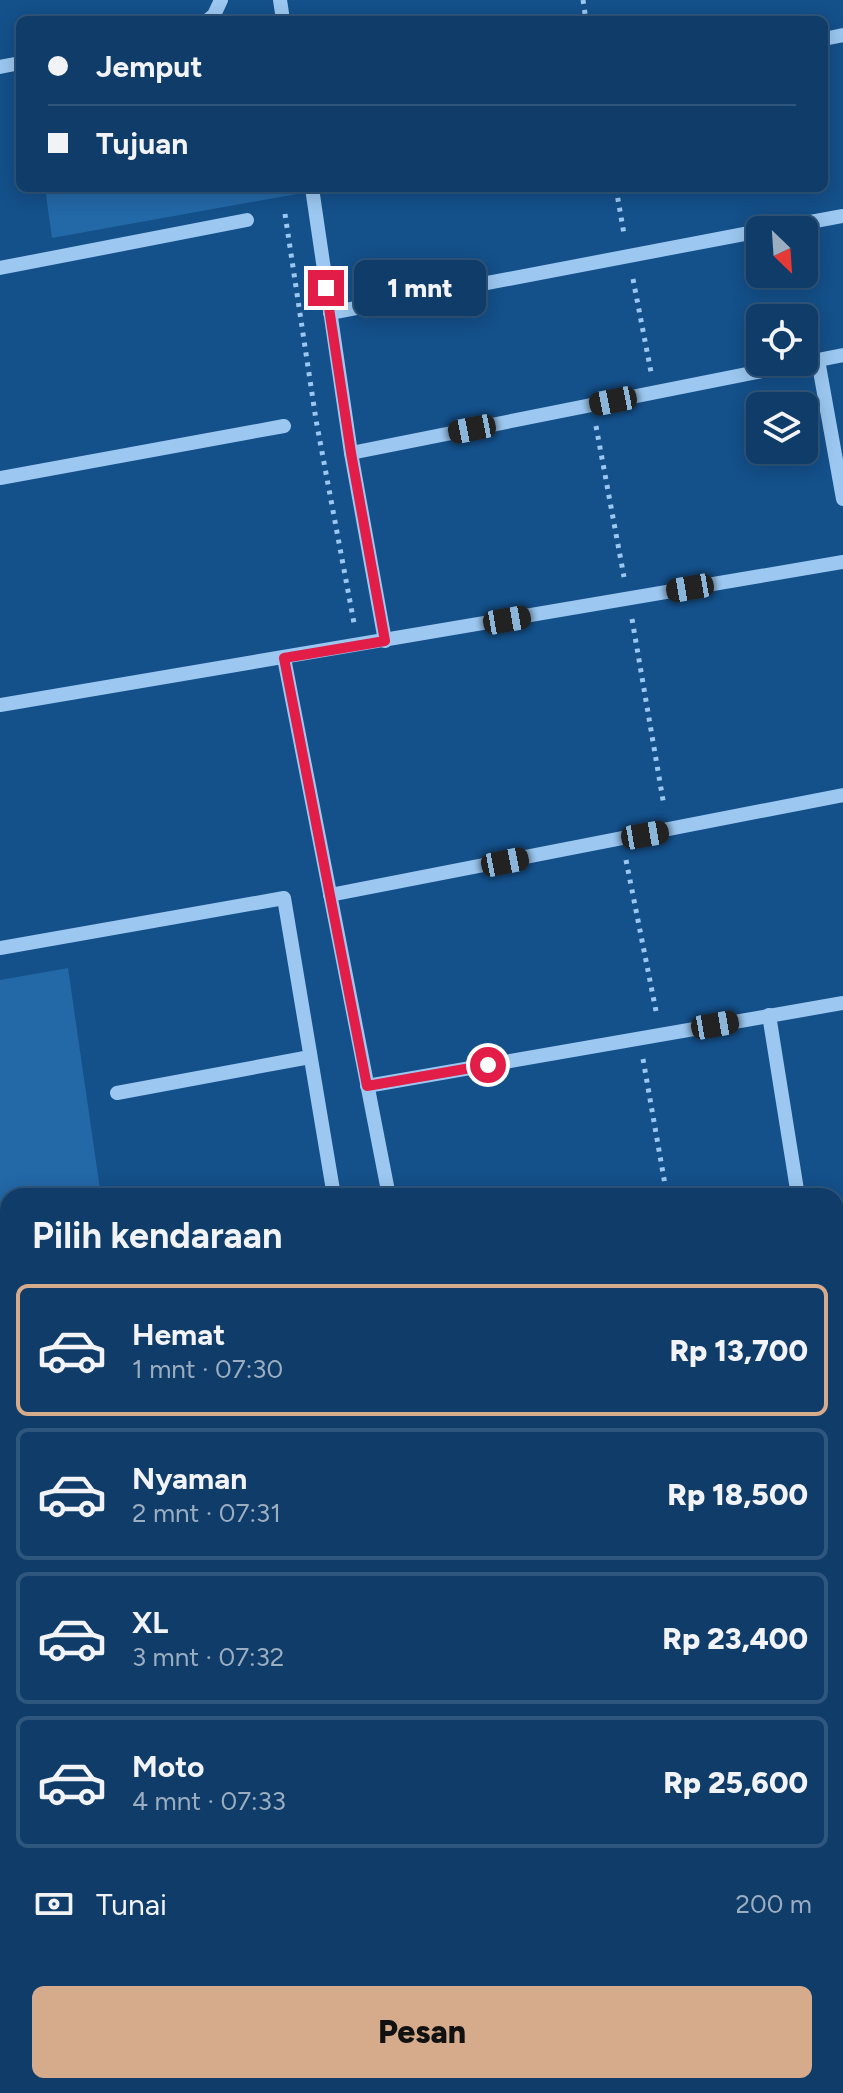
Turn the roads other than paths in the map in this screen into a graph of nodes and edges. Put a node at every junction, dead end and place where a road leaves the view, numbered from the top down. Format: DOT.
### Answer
graph roads {
  1 [pos="313,192"];
  2 [pos="843,216"];
  3 [pos="247,220"];
  4 [pos="818,221"];
  5 [pos="746,234"];
  6 [pos="0,268"];
  7 [pos="330,313"];
  8 [pos="843,355"];
  9 [pos="818,360"];
  10 [pos="746,375"];
  11 [pos="284,426"];
  12 [pos="351,453"];
  13 [pos="0,478"];
  14 [pos="843,499"];
  15 [pos="843,562"];
  16 [pos="385,641"];
  17 [pos="284,658"];
  18 [pos="0,705"];
  19 [pos="843,795"];
  20 [pos="330,895"];
  21 [pos="0,948"];
  22 [pos="843,1003"];
  23 [pos="769,1015"];
  24 [pos="310,1057"];
  25 [pos="367,1086"];
  26 [pos="117,1093"];
  27 [pos="333,1188"];
  28 [pos="387,1188"];
  29 [pos="797,1188"];
  1 -- 7 [label="street"];
  2 -- 4 [label="street"];
  3 -- 6 [label="street"];
  5 -- 7 [label="street"];
  7 -- 12 [label="street"];
  8 -- 9 [label="street"];
  9 -- 14 [label="street"];
  10 -- 12 [label="street"];
  11 -- 13 [label="street"];
  12 -- 16 [label="street"];
  15 -- 16 [label="street"];
  16 -- 17 [label="street"];
  17 -- 18 [label="street"];
  17 -- 20 [label="street"];
  19 -- 20 [label="street"];
  20 -- 25 [label="street"];
  21 -- 24 [label="street"];
  22 -- 23 [label="street"];
  23 -- 25 [label="street"];
  23 -- 29 [label="street"];
  24 -- 26 [label="street"];
  24 -- 27 [label="street"];
  25 -- 28 [label="street"];
}
